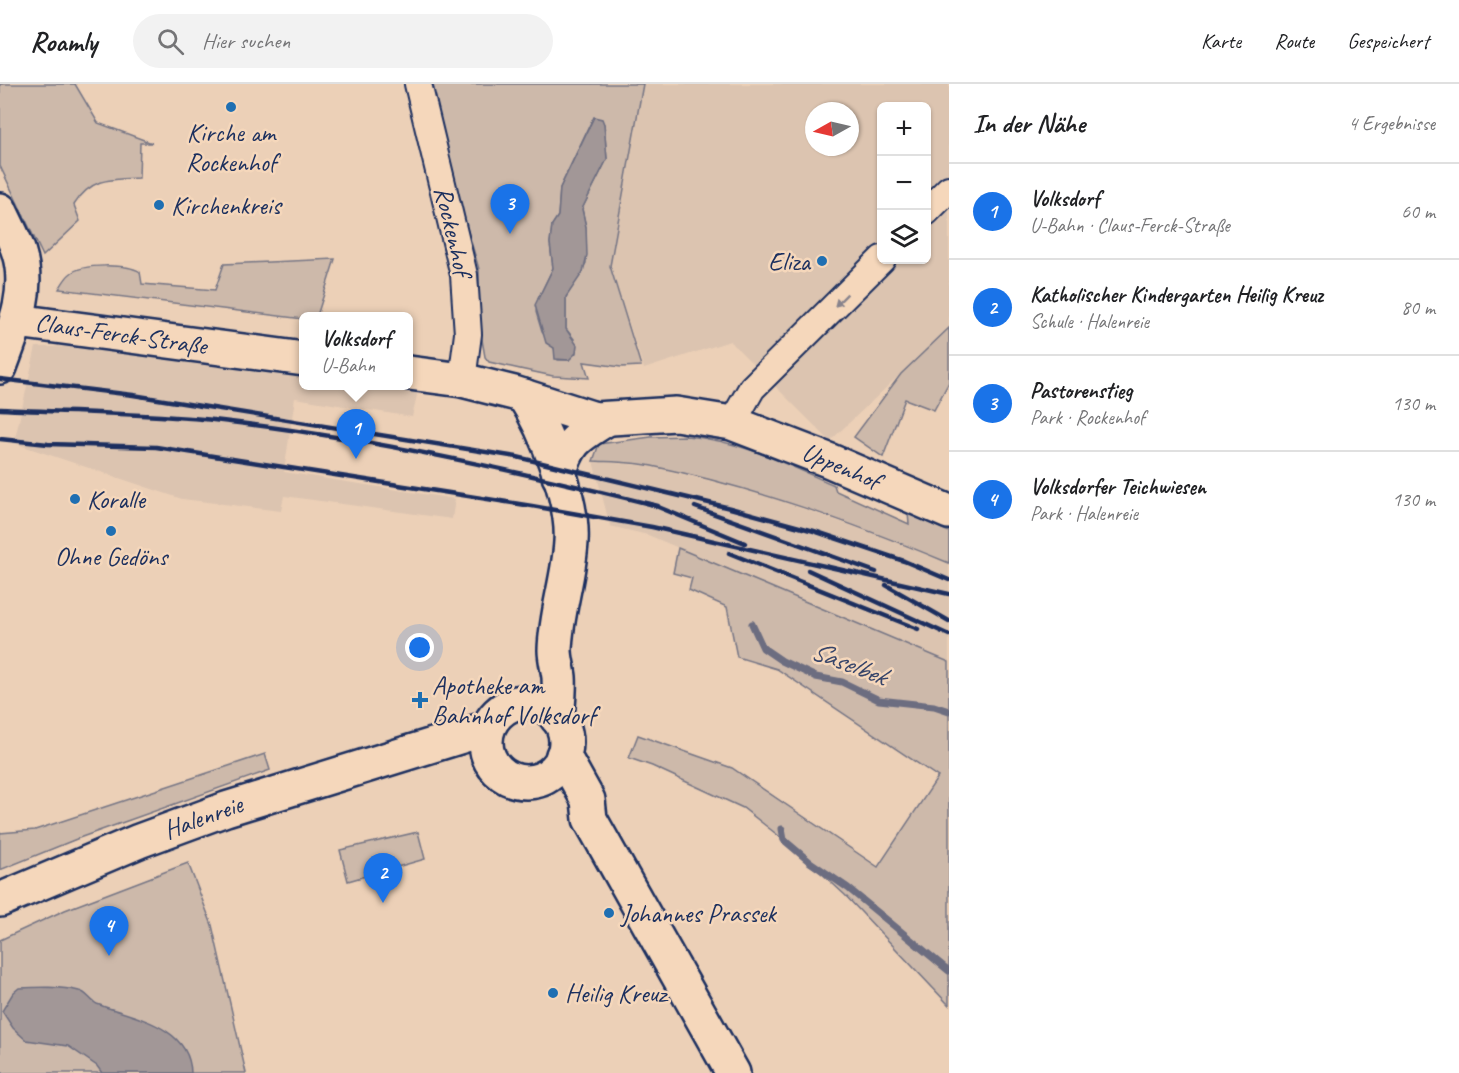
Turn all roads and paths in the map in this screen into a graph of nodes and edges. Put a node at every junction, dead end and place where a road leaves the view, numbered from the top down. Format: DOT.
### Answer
graph roads {
  1 [pos="418,84"];
  2 [pos="949,189"];
  3 [pos="0,210"];
  4 [pos="930,210"];
  5 [pos="877,264"];
  6 [pos="17,321"];
  7 [pos="299,358"];
  8 [pos="0,367"];
  9 [pos="413,374"];
  10 [pos="462,380"];
  11 [pos="524,396"];
  12 [pos="605,420"];
  13 [pos="732,423"];
  14 [pos="559,476"];
  15 [pos="949,512"];
  16 [pos="555,652"];
  17 [pos="524,702"];
  18 [pos="557,718"];
  19 [pos="488,742"];
  20 [pos="552,767"];
  21 [pos="0,900"];
  22 [pos="733,1073"];
  1 -- 10 [label="street, Rockenhof"];
  2 -- 4 [label="street"];
  3 -- 6 [label="street, Claus-Ferck-Straße"];
  5 -- 13 [label="street, one-way"];
  6 -- 7 [label="street, Claus-Ferck-Straße"];
  6 -- 8 [label="street"];
  9 -- 10 [label="street"];
  10 -- 11 [label="street"];
  11 -- 12 [label="street"];
  11 -- 14 [label="street"];
  12 -- 13 [label="street"];
  12 -- 14 [label="street"];
  13 -- 15 [label="street, Uppenhof"];
  14 -- 16 [label="street"];
  16 -- 17 [label="street"];
  16 -- 18 [label="street"];
  17 -- 18 [label="street"];
  17 -- 19 [label="street"];
  18 -- 20 [label="street"];
  19 -- 20 [label="street"];
  19 -- 21 [label="street, Halenreie"];
  20 -- 22 [label="street"];
}
